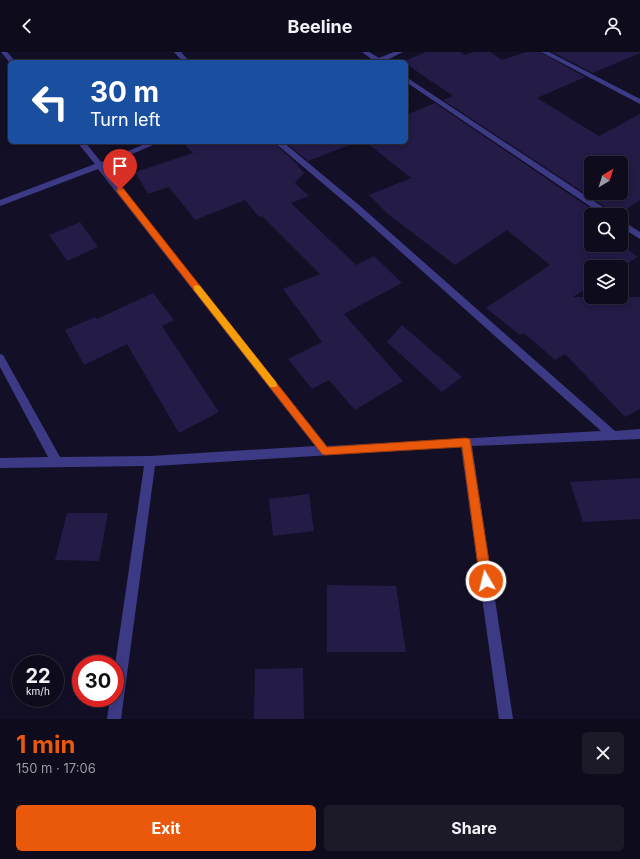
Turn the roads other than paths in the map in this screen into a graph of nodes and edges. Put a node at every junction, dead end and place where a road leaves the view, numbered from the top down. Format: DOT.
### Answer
graph roads {
  1 [pos="4,52"];
  2 [pos="177,52"];
  3 [pos="365,52"];
  4 [pos="400,52"];
  5 [pos="544,52"];
  6 [pos="11,60"];
  7 [pos="185,60"];
  8 [pos="375,60"];
  9 [pos="382,60"];
  10 [pos="408,80"];
  11 [pos="640,102"];
  12 [pos="83,144"];
  13 [pos="151,144"];
  14 [pos="280,144"];
  15 [pos="100,165"];
  16 [pos="0,203"];
  17 [pos="599,208"];
  18 [pos="628,228"];
  19 [pos="640,236"];
  20 [pos="0,358"];
  21 [pos="640,434"];
  22 [pos="614,435"];
  23 [pos="466,442"];
  24 [pos="325,451"];
  25 [pos="56,461"];
  26 [pos="150,461"];
  27 [pos="0,463"];
  28 [pos="114,719"];
  29 [pos="506,719"];
  1 -- 6 [label="street"];
  2 -- 7 [label="street"];
  3 -- 8 [label="street"];
  4 -- 9 [label="street"];
  5 -- 11 [label="street"];
  10 -- 17 [label="street"];
  12 -- 15 [label="street"];
  13 -- 15 [label="street"];
  14 -- 22 [label="street"];
  15 -- 16 [label="street"];
  15 -- 24 [label="street"];
  18 -- 19 [label="street"];
  20 -- 25 [label="street"];
  21 -- 22 [label="street"];
  22 -- 23 [label="street"];
  23 -- 24 [label="street"];
  23 -- 29 [label="street"];
  24 -- 26 [label="street"];
  25 -- 26 [label="street"];
  25 -- 27 [label="street"];
  26 -- 28 [label="street"];
}
